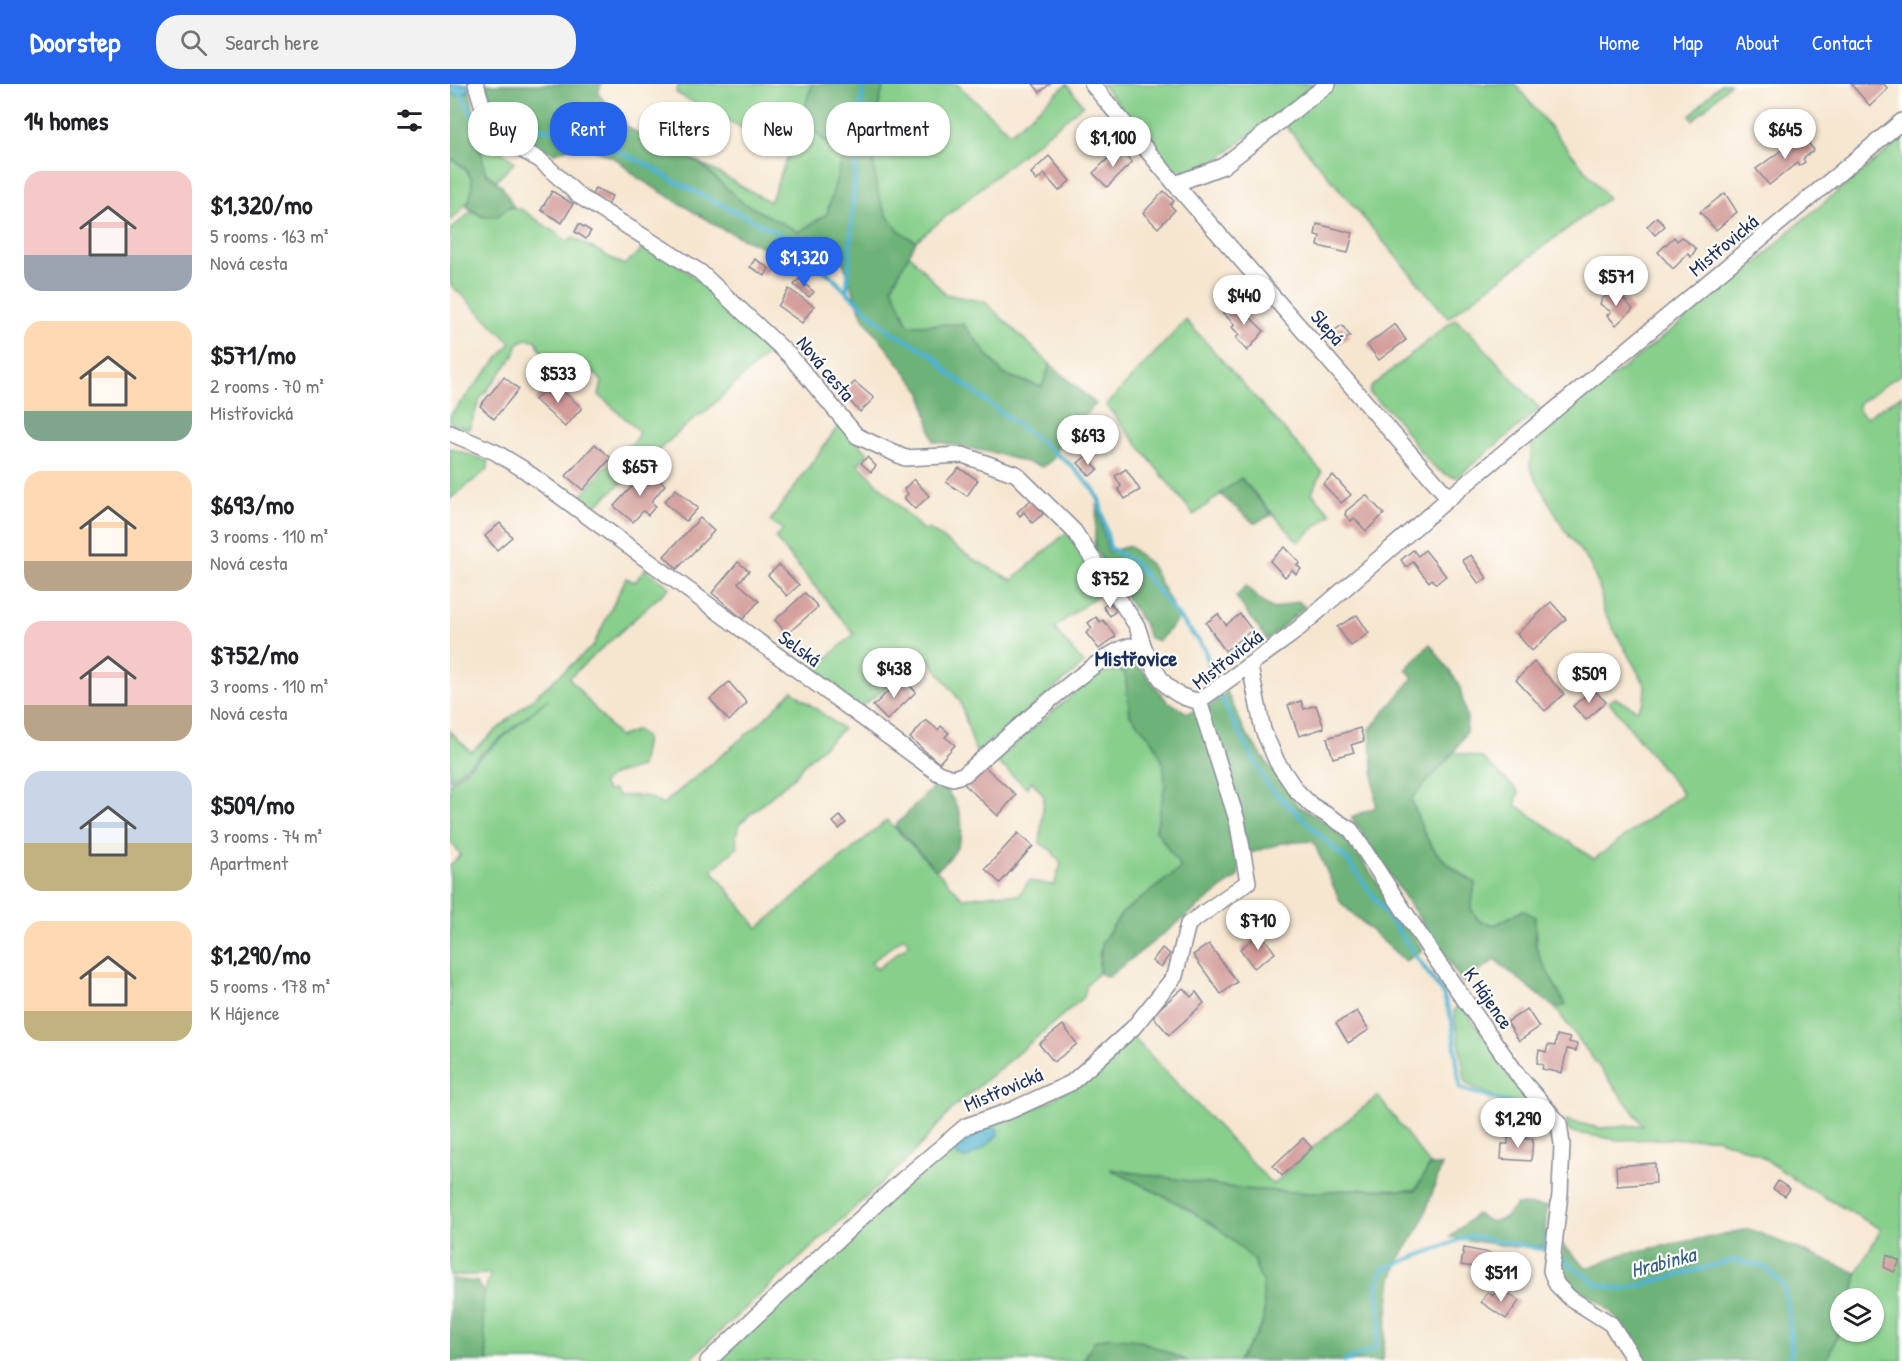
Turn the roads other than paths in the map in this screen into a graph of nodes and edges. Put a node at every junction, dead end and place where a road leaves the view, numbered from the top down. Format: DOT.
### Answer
graph roads {
  1 [pos="476,84"];
  2 [pos="1092,84"];
  3 [pos="1328,84"];
  4 [pos="1902,121"];
  5 [pos="1175,184"];
  6 [pos="450,434"];
  7 [pos="1449,498"];
  8 [pos="1144,648"];
  9 [pos="1250,667"];
  10 [pos="1210,694"];
  11 [pos="708,1361"];
  12 [pos="1635,1361"];
  1 -- 8 [label="street, Nová cesta"];
  2 -- 5 [label="street, Slepá"];
  3 -- 5 [label="street"];
  4 -- 7 [label="street, Mistřovická"];
  5 -- 7 [label="street, Slepá"];
  6 -- 8 [label="street, Selská"];
  7 -- 9 [label="street, Mistřovická"];
  8 -- 10 [label="street"];
  9 -- 10 [label="street, Mistřovická"];
  9 -- 12 [label="street, K Hájence"];
  10 -- 11 [label="street, Mistřovická"];
}
